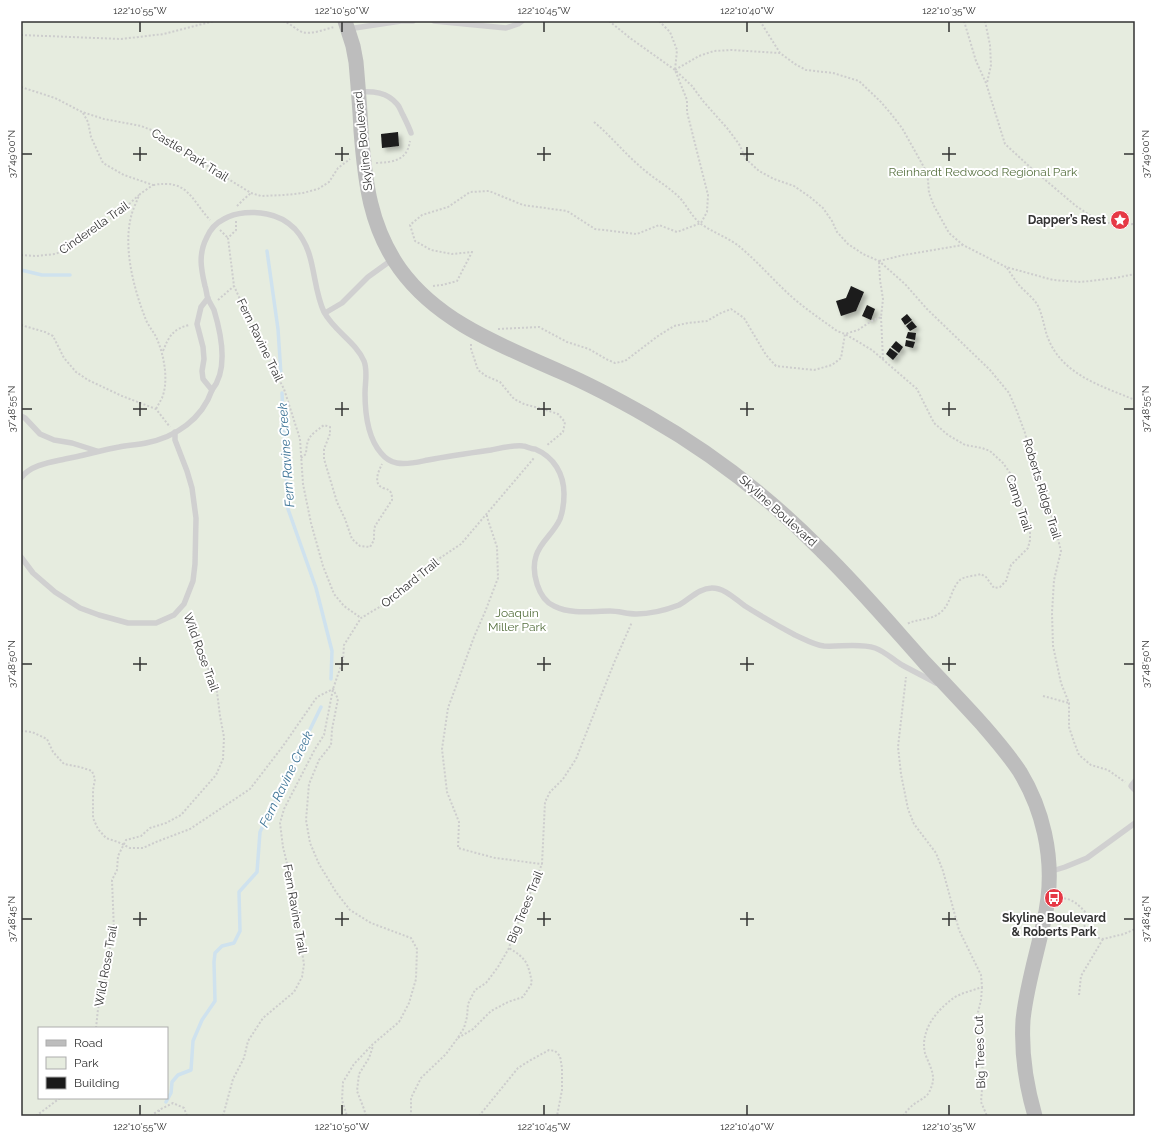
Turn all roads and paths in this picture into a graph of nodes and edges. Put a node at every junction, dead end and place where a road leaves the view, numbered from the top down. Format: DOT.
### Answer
graph roads {
  1 [pos="214,21"];
  2 [pos="283,21"];
  3 [pos="414,21"];
  4 [pos="434,21"];
  5 [pos="522,21"];
  6 [pos="609,21"];
  7 [pos="659,21"];
  8 [pos="760,21"];
  9 [pos="964,21"];
  10 [pos="985,21"];
  11 [pos="346,25"];
  12 [pos="21,35"];
  13 [pos="780,53"];
  14 [pos="675,70"];
  15 [pos="986,84"];
  16 [pos="21,87"];
  17 [pos="358,92"];
  18 [pos="82,112"];
  19 [pos="594,122"];
  20 [pos="411,133"];
  21 [pos="350,153"];
  22 [pos="376,163"];
  23 [pos="153,185"];
  24 [pos="251,193"];
  25 [pos="140,195"];
  26 [pos="235,215"];
  27 [pos="701,223"];
  28 [pos="1135,224"];
  29 [pos="215,225"];
  30 [pos="963,245"];
  31 [pos="21,255"];
  32 [pos="393,259"];
  33 [pos="879,261"];
  34 [pos="1006,267"];
  35 [pos="1135,274"];
  36 [pos="234,286"];
  37 [pos="414,286"];
  38 [pos="208,298"];
  39 [pos="212,305"];
  40 [pos="325,313"];
  41 [pos="881,317"];
  42 [pos="197,324"];
  43 [pos="21,325"];
  44 [pos="492,329"];
  45 [pos="472,330"];
  46 [pos="845,334"];
  47 [pos="162,352"];
  48 [pos="883,359"];
  49 [pos="212,390"];
  50 [pos="1135,400"];
  51 [pos="156,409"];
  52 [pos="21,416"];
  53 [pos="175,432"];
  54 [pos="540,451"];
  55 [pos="98,452"];
  56 [pos="385,457"];
  57 [pos="301,458"];
  58 [pos="21,478"];
  59 [pos="487,514"];
  60 [pos="21,557"];
  61 [pos="184,604"];
  62 [pos="635,614"];
  63 [pos="361,618"];
  64 [pos="896,631"];
  65 [pos="907,668"];
  66 [pos="333,689"];
  67 [pos="951,690"];
  68 [pos="1043,696"];
  69 [pos="1069,703"];
  70 [pos="21,731"];
  71 [pos="1134,785"];
  72 [pos="1135,823"];
  73 [pos="123,845"];
  74 [pos="542,864"];
  75 [pos="1049,872"];
  76 [pos="1049,897"];
  77 [pos="1135,929"];
  78 [pos="1103,939"];
  79 [pos="509,948"];
  80 [pos="982,987"];
  81 [pos="1079,995"];
  82 [pos="96,1027"];
  83 [pos="457,1039"];
  84 [pos="373,1044"];
  85 [pos="59,1099"];
  86 [pos="159,1110"];
  87 [pos="36,1116"];
  88 [pos="151,1116"];
  89 [pos="159,1116"];
  90 [pos="187,1116"];
  91 [pos="223,1116"];
  92 [pos="346,1116"];
  93 [pos="366,1116"];
  94 [pos="410,1116"];
  95 [pos="479,1116"];
  96 [pos="557,1116"];
  97 [pos="903,1116"];
  98 [pos="987,1116"];
  99 [pos="1035,1116"];
  1 -- 12 [label="path"];
  2 -- 11 [label="path"];
  3 -- 11 [label="lane"];
  4 -- 5 [label="lane"];
  6 -- 14 [label="path, Roberts Ridge Trail"];
  7 -- 14 [label="path"];
  8 -- 13 [label="path"];
  9 -- 15 [label="path"];
  10 -- 15 [label="path"];
  11 -- 17 [label="main road, Skyline Boulevard"];
  13 -- 14 [label="path"];
  13 -- 30 [label="path"];
  14 -- 27 [label="path"];
  14 -- 33 [label="path, Roberts Ridge Trail"];
  15 -- 28 [label="path"];
  16 -- 18 [label="path, Castle Park Trail"];
  17 -- 20 [label="lane"];
  17 -- 32 [label="main road, Skyline Boulevard"];
  18 -- 23 [label="path"];
  18 -- 24 [label="path, Castle Park Trail"];
  19 -- 27 [label="path"];
  20 -- 22 [label="path"];
  21 -- 24 [label="path, Castle Park Trail"];
  23 -- 25 [label="path, Cinderella Trail"];
  23 -- 29 [label="path"];
  24 -- 26 [label="path"];
  25 -- 31 [label="path, Cinderella Trail"];
  25 -- 47 [label="path"];
  26 -- 29 [label="lane"];
  26 -- 36 [label="path, Fern Ravine Trail"];
  26 -- 40 [label="lane"];
  27 -- 37 [label="path"];
  27 -- 46 [label="path"];
  29 -- 38 [label="lane"];
  30 -- 33 [label="path"];
  30 -- 34 [label="path"];
  32 -- 37 [label="main road, Skyline Boulevard"];
  32 -- 40 [label="lane"];
  33 -- 41 [label="path"];
  33 -- 69 [label="path, Roberts Ridge Trail"];
  34 -- 35 [label="path"];
  34 -- 50 [label="path"];
  36 -- 39 [label="path"];
  36 -- 57 [label="path, Fern Ravine Trail"];
  37 -- 45 [label="main road, Skyline Boulevard"];
  38 -- 39 [label="lane"];
  38 -- 42 [label="lane"];
  39 -- 49 [label="lane"];
  40 -- 56 [label="lane"];
  41 -- 46 [label="path"];
  41 -- 48 [label="path"];
  42 -- 47 [label="path"];
  42 -- 49 [label="lane"];
  43 -- 51 [label="path"];
  44 -- 46 [label="path"];
  45 -- 54 [label="path, Orchard Trail"];
  45 -- 64 [label="main road, Skyline Boulevard"];
  46 -- 48 [label="path"];
  47 -- 51 [label="path"];
  48 -- 64 [label="path, Camp Trail"];
  49 -- 53 [label="lane"];
  51 -- 53 [label="path"];
  52 -- 55 [label="lane"];
  53 -- 55 [label="lane"];
  53 -- 61 [label="lane"];
  54 -- 56 [label="lane"];
  54 -- 59 [label="path, Orchard Trail"];
  54 -- 62 [label="lane"];
  55 -- 58 [label="lane"];
  56 -- 57 [label="path"];
  57 -- 63 [label="path, Fern Ravine Trail"];
  59 -- 63 [label="path, Orchard Trail"];
  59 -- 74 [label="path"];
  60 -- 61 [label="lane"];
  61 -- 73 [label="path, Wild Rose Trail"];
  62 -- 65 [label="lane"];
  62 -- 74 [label="path, Big Trees Trail"];
  63 -- 66 [label="path, Orchard Trail"];
  64 -- 67 [label="main road, Skyline Boulevard"];
  65 -- 67 [label="lane"];
  65 -- 80 [label="path"];
  66 -- 73 [label="path"];
  66 -- 84 [label="path"];
  66 -- 91 [label="path, Fern Ravine Trail"];
  67 -- 75 [label="main road, Skyline Boulevard"];
  68 -- 69 [label="path"];
  69 -- 71 [label="path, Roberts Ridge Trail"];
  70 -- 73 [label="path"];
  72 -- 75 [label="lane"];
  73 -- 82 [label="path, Wild Rose Trail"];
  74 -- 79 [label="path, Big Trees Trail"];
  75 -- 76 [label="main road, Skyline Boulevard"];
  76 -- 78 [label="path"];
  76 -- 99 [label="main road, Skyline Boulevard"];
  77 -- 78 [label="path"];
  78 -- 81 [label="path"];
  79 -- 83 [label="path, Big Trees Trail"];
  79 -- 83 [label="path"];
  80 -- 97 [label="path"];
  80 -- 98 [label="path, Big Trees Cut"];
  83 -- 94 [label="path, Big Trees Trail"];
  84 -- 92 [label="path"];
  84 -- 93 [label="path"];
  85 -- 87 [label="path"];
  86 -- 88 [label="path"];
  86 -- 89 [label="path"];
  86 -- 90 [label="path"];
  95 -- 96 [label="path"];
}
